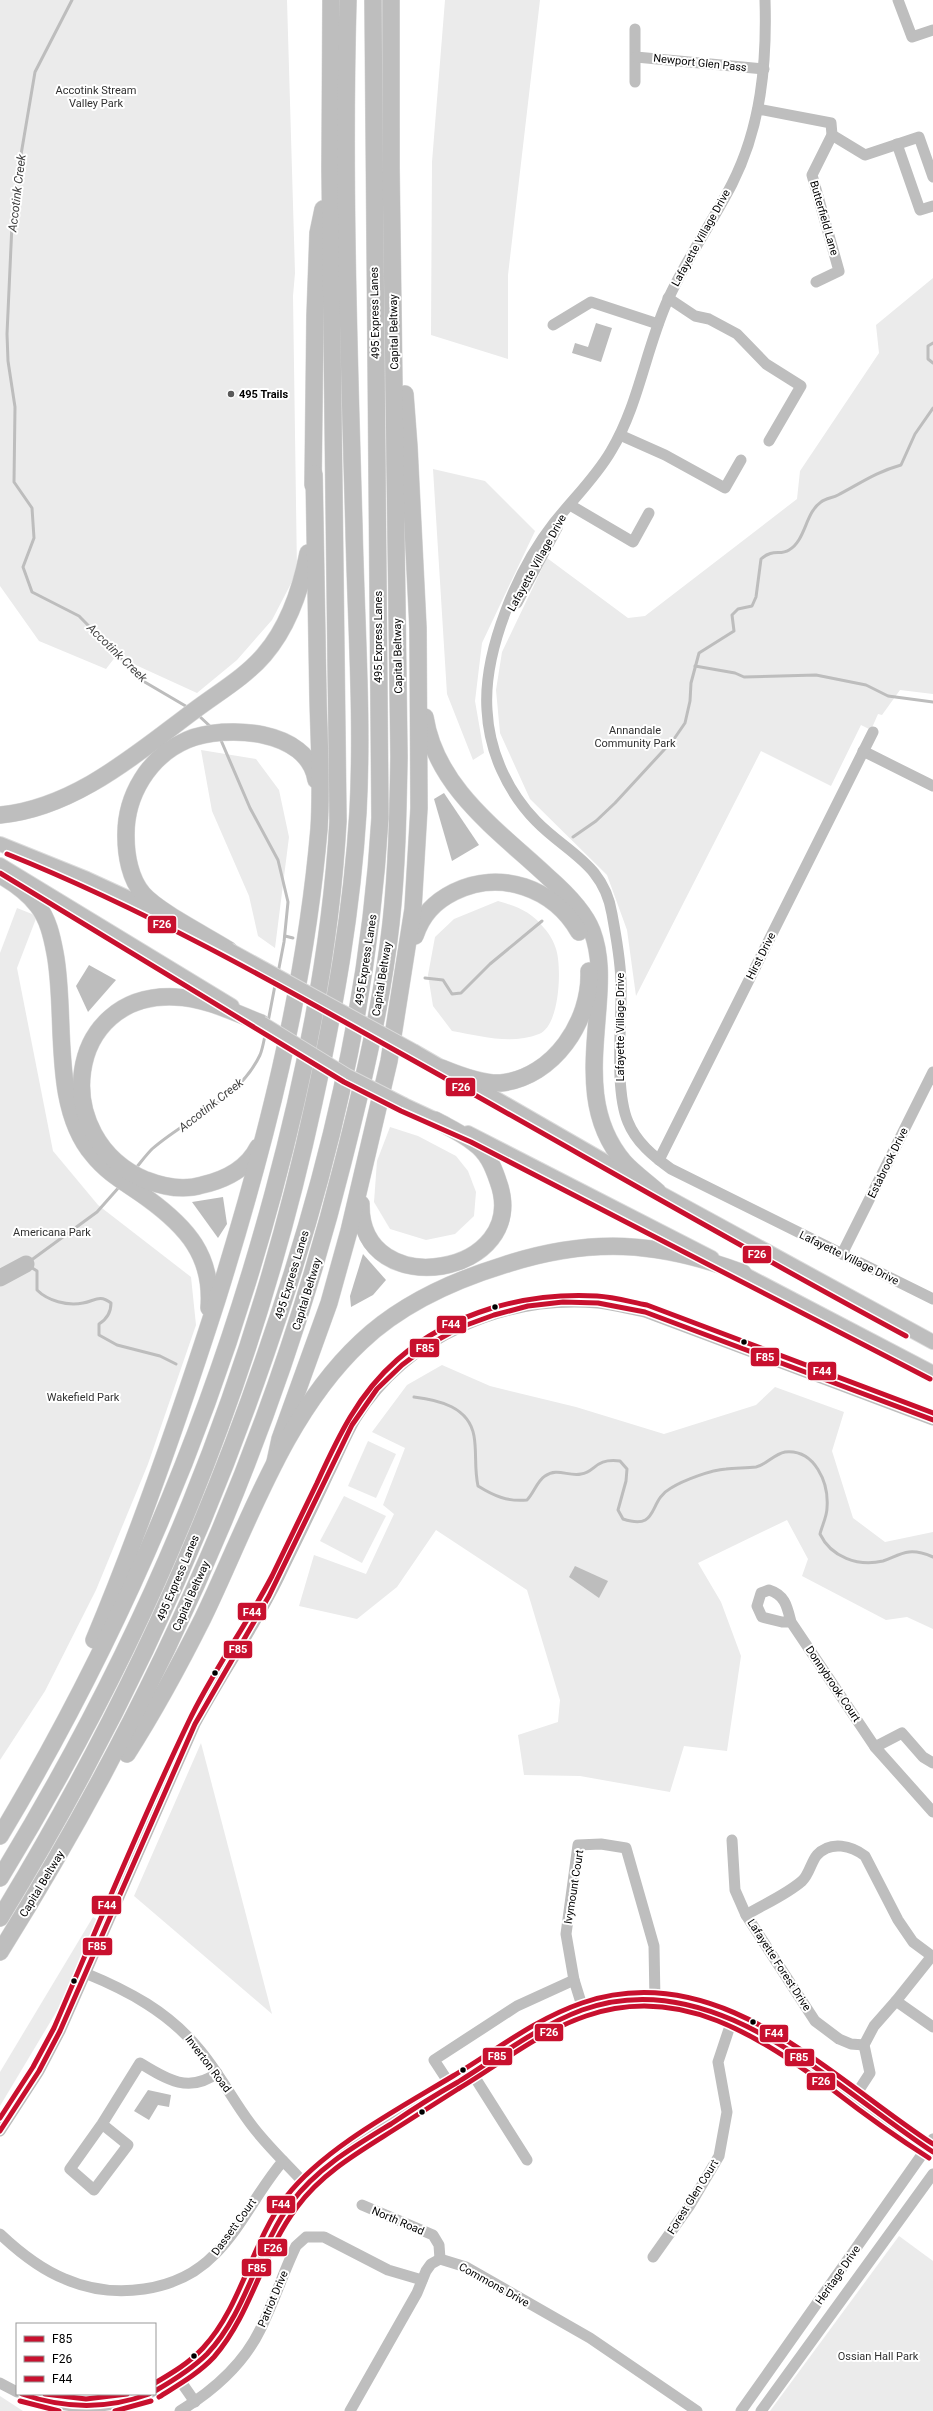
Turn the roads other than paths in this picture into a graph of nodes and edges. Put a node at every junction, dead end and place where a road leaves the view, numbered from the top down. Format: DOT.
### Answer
graph roads {
  1 [pos="331,0"];
  2 [pos="348,0"];
  3 [pos="373,0"];
  4 [pos="391,0"];
  5 [pos="765,0"];
  6 [pos="898,0"];
  7 [pos="635,29"];
  8 [pos="933,30"];
  9 [pos="636,57"];
  10 [pos="764,69"];
  11 [pos="636,82"];
  12 [pos="758,109"];
  13 [pos="832,135"];
  14 [pos="897,144"];
  15 [pos="330,168"];
  16 [pos="933,176"];
  17 [pos="933,206"];
  18 [pos="816,282"];
  19 [pos="668,298"];
  20 [pos="658,324"];
  21 [pos="553,325"];
  22 [pos="395,362"];
  23 [pos="620,435"];
  24 [pos="769,441"];
  25 [pos="741,460"];
  26 [pos="314,474"];
  27 [pos="570,505"];
  28 [pos="649,513"];
  29 [pos="417,651"];
  30 [pos="873,732"];
  31 [pos="156,749"];
  32 [pos="863,751"];
  33 [pos="933,786"];
  34 [pos="0,815"];
  35 [pos="319,830"];
  36 [pos="0,844"];
  37 [pos="0,865"];
  38 [pos="0,875"];
  39 [pos="230,950"];
  40 [pos="403,979"];
  41 [pos="220,1003"];
  42 [pos="261,1023"];
  43 [pos="442,1068"];
  44 [pos="933,1072"];
  45 [pos="270,1117"];
  46 [pos="435,1120"];
  47 [pos="97,1150"];
  48 [pos="659,1160"];
  49 [pos="365,1166"];
  50 [pos="658,1192"];
  51 [pos="842,1254"];
  52 [pos="742,1273"];
  53 [pos="933,1300"];
  54 [pos="933,1342"];
  55 [pos="933,1373"];
  56 [pos="190,1384"];
  57 [pos="933,1420"];
  58 [pos="275,1462"];
  59 [pos="791,1622"];
  60 [pos="875,1747"];
  61 [pos="47,1756"];
  62 [pos="933,1764"];
  63 [pos="933,1812"];
  64 [pos="0,1836"];
  65 [pos="732,1840"];
  66 [pos="0,1878"];
  67 [pos="44,1882"];
  68 [pos="746,1915"];
  69 [pos="0,1918"];
  70 [pos="0,1952"];
  71 [pos="86,1973"];
  72 [pos="574,1980"];
  73 [pos="655,2000"];
  74 [pos="896,2001"];
  75 [pos="584,2009"];
  76 [pos="733,2017"];
  77 [pos="933,2027"];
  78 [pos="864,2045"];
  79 [pos="216,2073"];
  80 [pos="472,2073"];
  81 [pos="451,2086"];
  82 [pos="855,2096"];
  83 [pos="102,2124"];
  84 [pos="0,2131"];
  85 [pos="931,2147"];
  86 [pos="527,2160"];
  87 [pos="283,2161"];
  88 [pos="933,2174"];
  89 [pos="305,2184"];
  90 [pos="362,2205"];
  91 [pos="0,2234"];
  92 [pos="653,2257"];
  93 [pos="440,2259"];
  94 [pos="422,2280"];
  95 [pos="179,2378"];
  96 [pos="0,2383"];
  97 [pos="156,2390"];
  98 [pos="16,2391"];
  99 [pos="24,2395"];
  100 [pos="147,2395"];
  101 [pos="195,2402"];
  102 [pos="51,2407"];
  103 [pos="68,2409"];
  104 [pos="180,2411"];
  105 [pos="350,2411"];
  106 [pos="697,2411"];
  107 [pos="741,2411"];
  108 [pos="761,2411"];
  1 -- 15 [label="highway"];
  2 -- 66 [label="highway, 495 Express Lanes"];
  3 -- 69 [label="highway, 495 Express Lanes"];
  4 -- 22 [label="highway, Capital Beltway"];
  5 -- 10 [label="street, Lafayette Village Drive"];
  6 -- 8 [label="street"];
  7 -- 9 [label="street"];
  9 -- 10 [label="street, Newport Glen Pass"];
  9 -- 11 [label="street"];
  10 -- 12 [label="street, Lafayette Village Drive"];
  12 -- 13 [label="street"];
  12 -- 19 [label="street, Lafayette Village Drive"];
  13 -- 14 [label="street"];
  13 -- 18 [label="street, Butterfield Lane"];
  14 -- 16 [label="street"];
  14 -- 17 [label="street"];
  15 -- 26 [label="highway"];
  15 -- 61 [label="highway"];
  19 -- 20 [label="street, Lafayette Village Drive"];
  19 -- 24 [label="street"];
  20 -- 21 [label="street"];
  20 -- 23 [label="street, Lafayette Village Drive"];
  22 -- 29 [label="highway"];
  22 -- 67 [label="highway, Capital Beltway"];
  23 -- 25 [label="street"];
  23 -- 27 [label="street, Lafayette Village Drive"];
  26 -- 31 [label="highway"];
  26 -- 35 [label="highway"];
  27 -- 28 [label="street"];
  27 -- 48 [label="street, Lafayette Village Drive"];
  29 -- 40 [label="highway"];
  29 -- 50 [label="highway"];
  30 -- 32 [label="street, Hirst Drive"];
  31 -- 34 [label="highway"];
  31 -- 35 [label="highway"];
  31 -- 39 [label="highway"];
  32 -- 33 [label="street"];
  32 -- 48 [label="street, Hirst Drive"];
  35 -- 45 [label="highway"];
  36 -- 39 [label="main road"];
  37 -- 41 [label="main road"];
  38 -- 47 [label="highway"];
  39 -- 43 [label="main road, bridge"];
  40 -- 43 [label="highway"];
  40 -- 49 [label="highway"];
  41 -- 42 [label="highway"];
  41 -- 47 [label="highway"];
  42 -- 46 [label="main road, bridge"];
  43 -- 50 [label="main road"];
  44 -- 51 [label="street, Estabrook Drive"];
  45 -- 47 [label="highway"];
  45 -- 56 [label="highway"];
  46 -- 49 [label="highway"];
  46 -- 52 [label="main road"];
  47 -- 56 [label="highway"];
  48 -- 51 [label="street, Lafayette Village Drive"];
  49 -- 58 [label="highway"];
  50 -- 54 [label="main road"];
  51 -- 53 [label="street, Lafayette Village Drive"];
  52 -- 55 [label="main road"];
  52 -- 58 [label="highway"];
  56 -- 61 [label="highway"];
  57 -- 71 [label="street"];
  58 -- 67 [label="highway"];
  59 -- 60 [label="street, Donnybrook Court"];
  60 -- 62 [label="street"];
  60 -- 63 [label="street, Donnybrook Court"];
  61 -- 64 [label="highway"];
  65 -- 68 [label="street"];
  67 -- 70 [label="highway, Capital Beltway"];
  68 -- 74 [label="street, Lafayette Forest Drive"];
  68 -- 78 [label="street, Lafayette Forest Drive"];
  71 -- 79 [label="street, Inverton Road"];
  71 -- 84 [label="street"];
  72 -- 73 [label="street, Ivymount Court"];
  72 -- 75 [label="street, Ivymount Court"];
  72 -- 81 [label="street"];
  73 -- 75 [label="street"];
  73 -- 76 [label="street"];
  74 -- 77 [label="street"];
  74 -- 78 [label="street, Lafayette Forest Drive"];
  75 -- 80 [label="street"];
  76 -- 82 [label="street"];
  76 -- 92 [label="street, Forest Glen Court"];
  78 -- 82 [label="street"];
  79 -- 83 [label="street"];
  79 -- 87 [label="street, Inverton Road"];
  80 -- 81 [label="street"];
  80 -- 86 [label="street"];
  81 -- 89 [label="street"];
  82 -- 85 [label="street"];
  83 -- 83 [label="street"];
  85 -- 107 [label="street, Heritage Drive"];
  87 -- 89 [label="street, Inverton Road"];
  87 -- 91 [label="street, Dassett Court"];
  88 -- 108 [label="street, Heritage Drive"];
  89 -- 95 [label="street"];
  90 -- 93 [label="street, North Road"];
  93 -- 94 [label="street"];
  93 -- 106 [label="street, Commons Drive"];
  94 -- 101 [label="street, Patriot Drive"];
  94 -- 105 [label="street"];
  95 -- 97 [label="street"];
  95 -- 101 [label="street"];
  96 -- 98 [label="street"];
  99 -- 102 [label="street"];
  100 -- 103 [label="street"];
  101 -- 104 [label="street, Patriot Drive"];
  102 -- 103 [label="street"];
}
